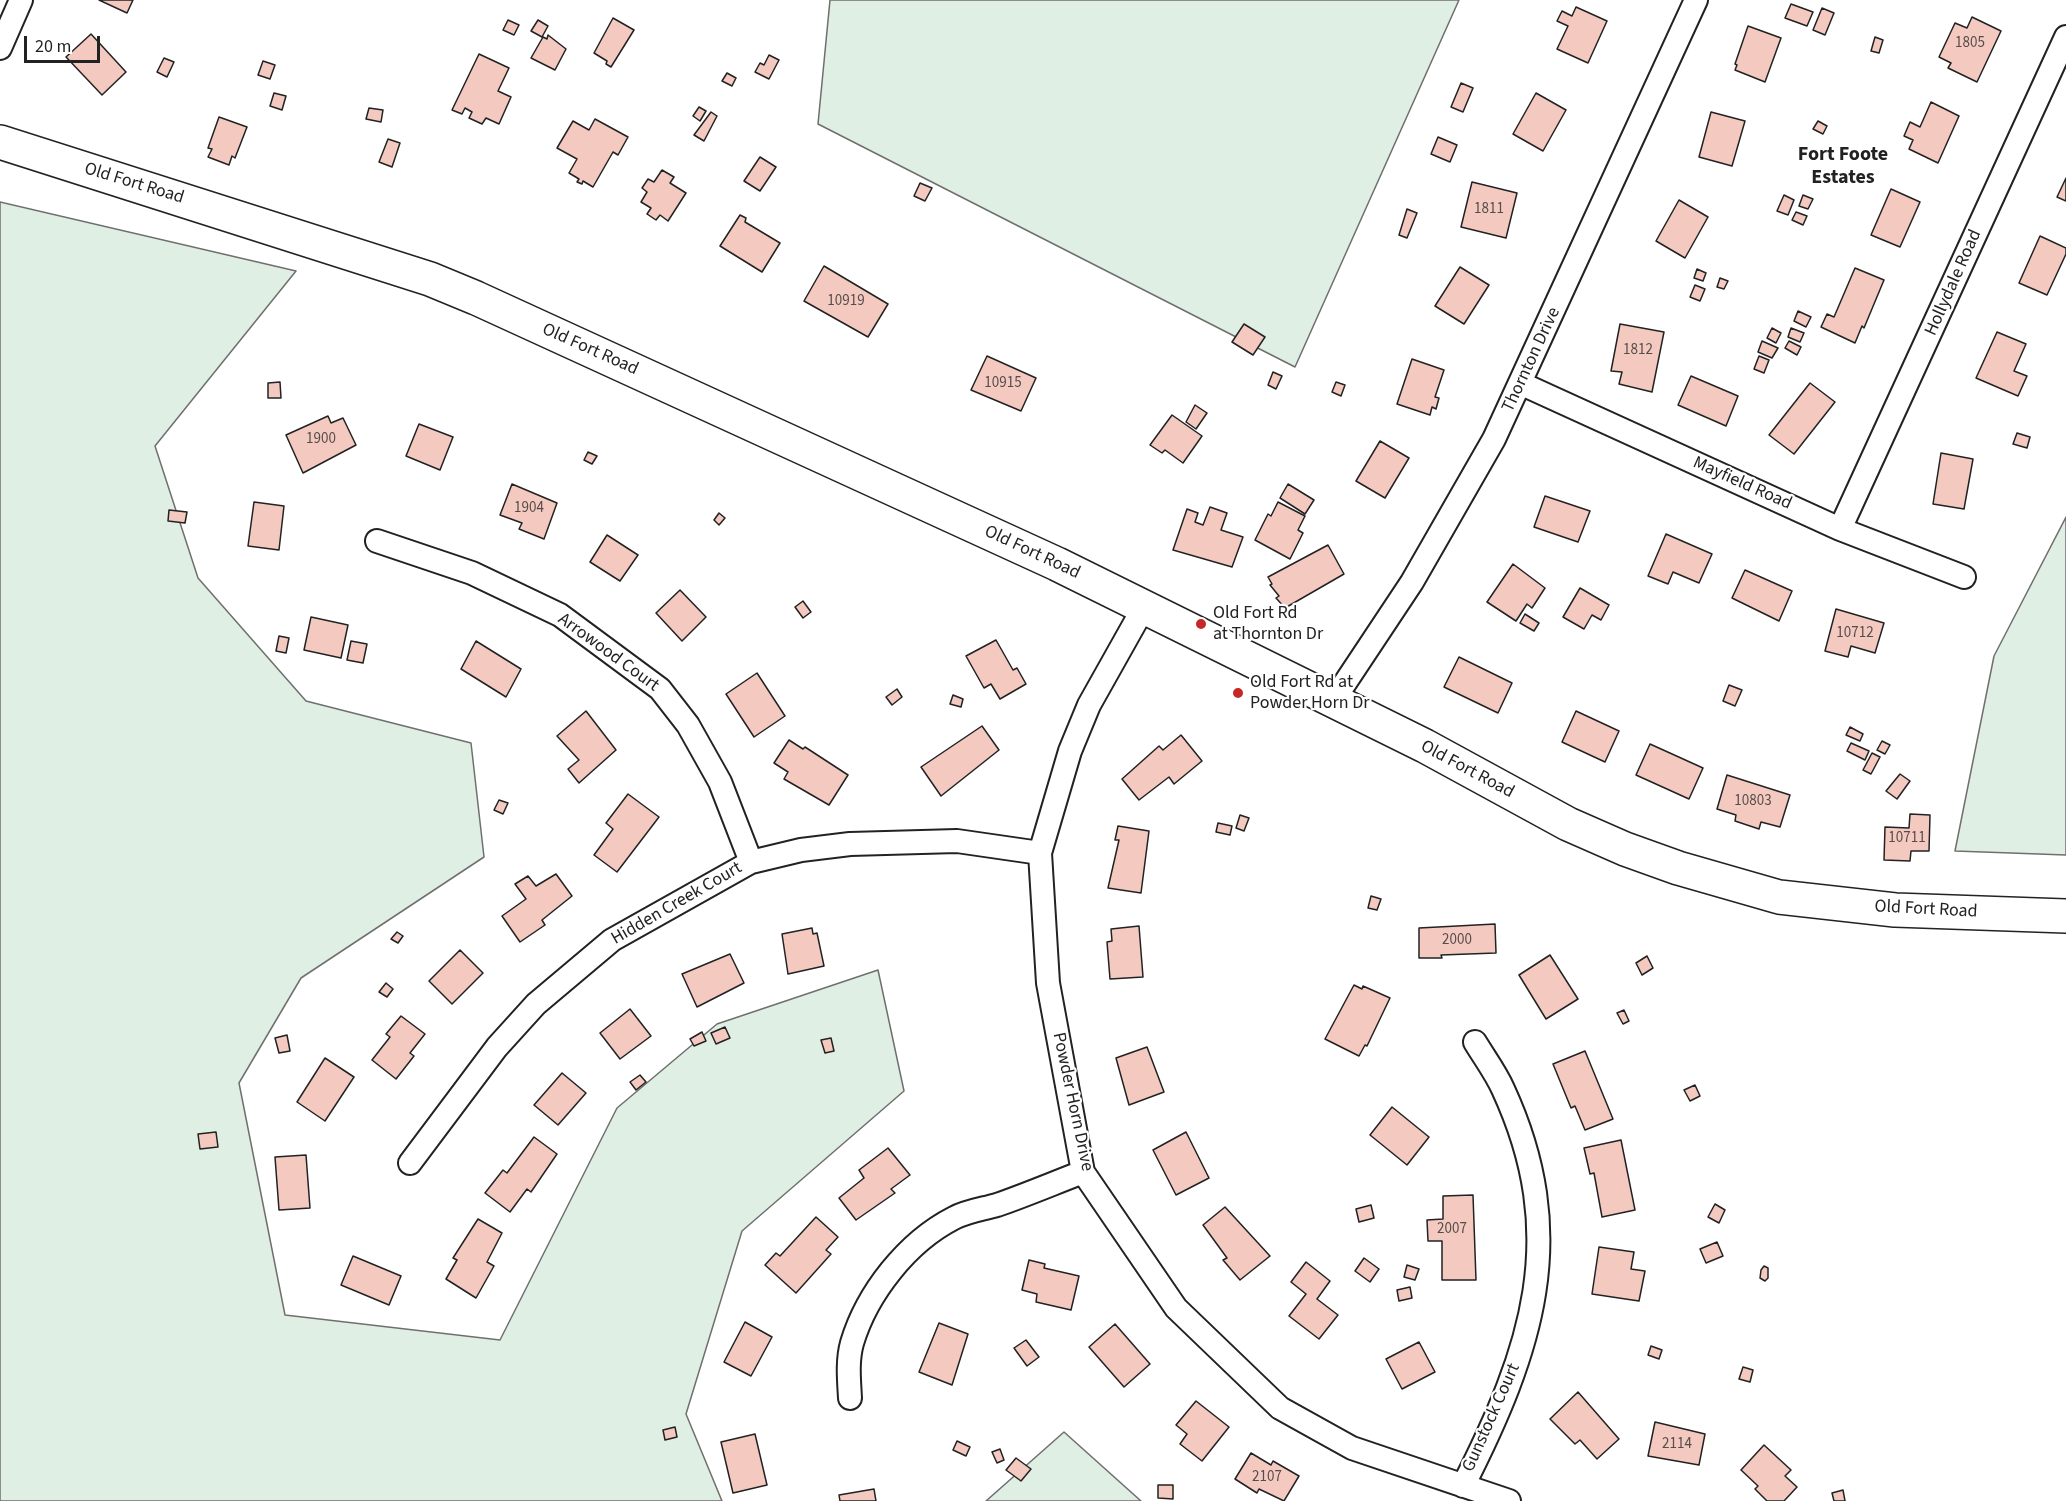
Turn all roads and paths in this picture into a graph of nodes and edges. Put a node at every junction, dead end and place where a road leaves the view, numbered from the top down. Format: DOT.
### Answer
graph roads {
  1 [pos="21,0"];
  2 [pos="1696,0"];
  3 [pos="2066,37"];
  4 [pos="0,48"];
  5 [pos="0,142"];
  6 [pos="1522,384"];
  7 [pos="1840,529"];
  8 [pos="377,541"];
  9 [pos="1964,577"];
  10 [pos="1144,607"];
  11 [pos="1333,701"];
  12 [pos="1040,854"];
  13 [pos="751,862"];
  14 [pos="2066,916"];
  15 [pos="1474,1042"];
  16 [pos="410,1163"];
  17 [pos="1083,1172"];
  18 [pos="850,1398"];
  19 [pos="1463,1486"];
  20 [pos="1509,1501"];
  1 -- 4 [label="street"];
  2 -- 6 [label="street, Thornton Drive"];
  3 -- 7 [label="street, Hollydale Road"];
  5 -- 10 [label="main road, Old Fort Road"];
  6 -- 7 [label="street, Mayfield Road"];
  6 -- 11 [label="street, Thornton Drive"];
  7 -- 9 [label="street, Mayfield Road"];
  8 -- 13 [label="street, Arrowood Court"];
  10 -- 11 [label="main road, Old Fort Road"];
  10 -- 12 [label="street, Powder Horn Drive"];
  11 -- 14 [label="main road, Old Fort Road"];
  12 -- 13 [label="street, Hidden Creek Court"];
  12 -- 17 [label="street, Powder Horn Drive"];
  13 -- 16 [label="street, Hidden Creek Court"];
  15 -- 19 [label="street, Gunstock Court"];
  17 -- 18 [label="street"];
  17 -- 19 [label="street, Powder Horn Drive"];
  19 -- 20 [label="street, Powder Horn Drive"];
}
